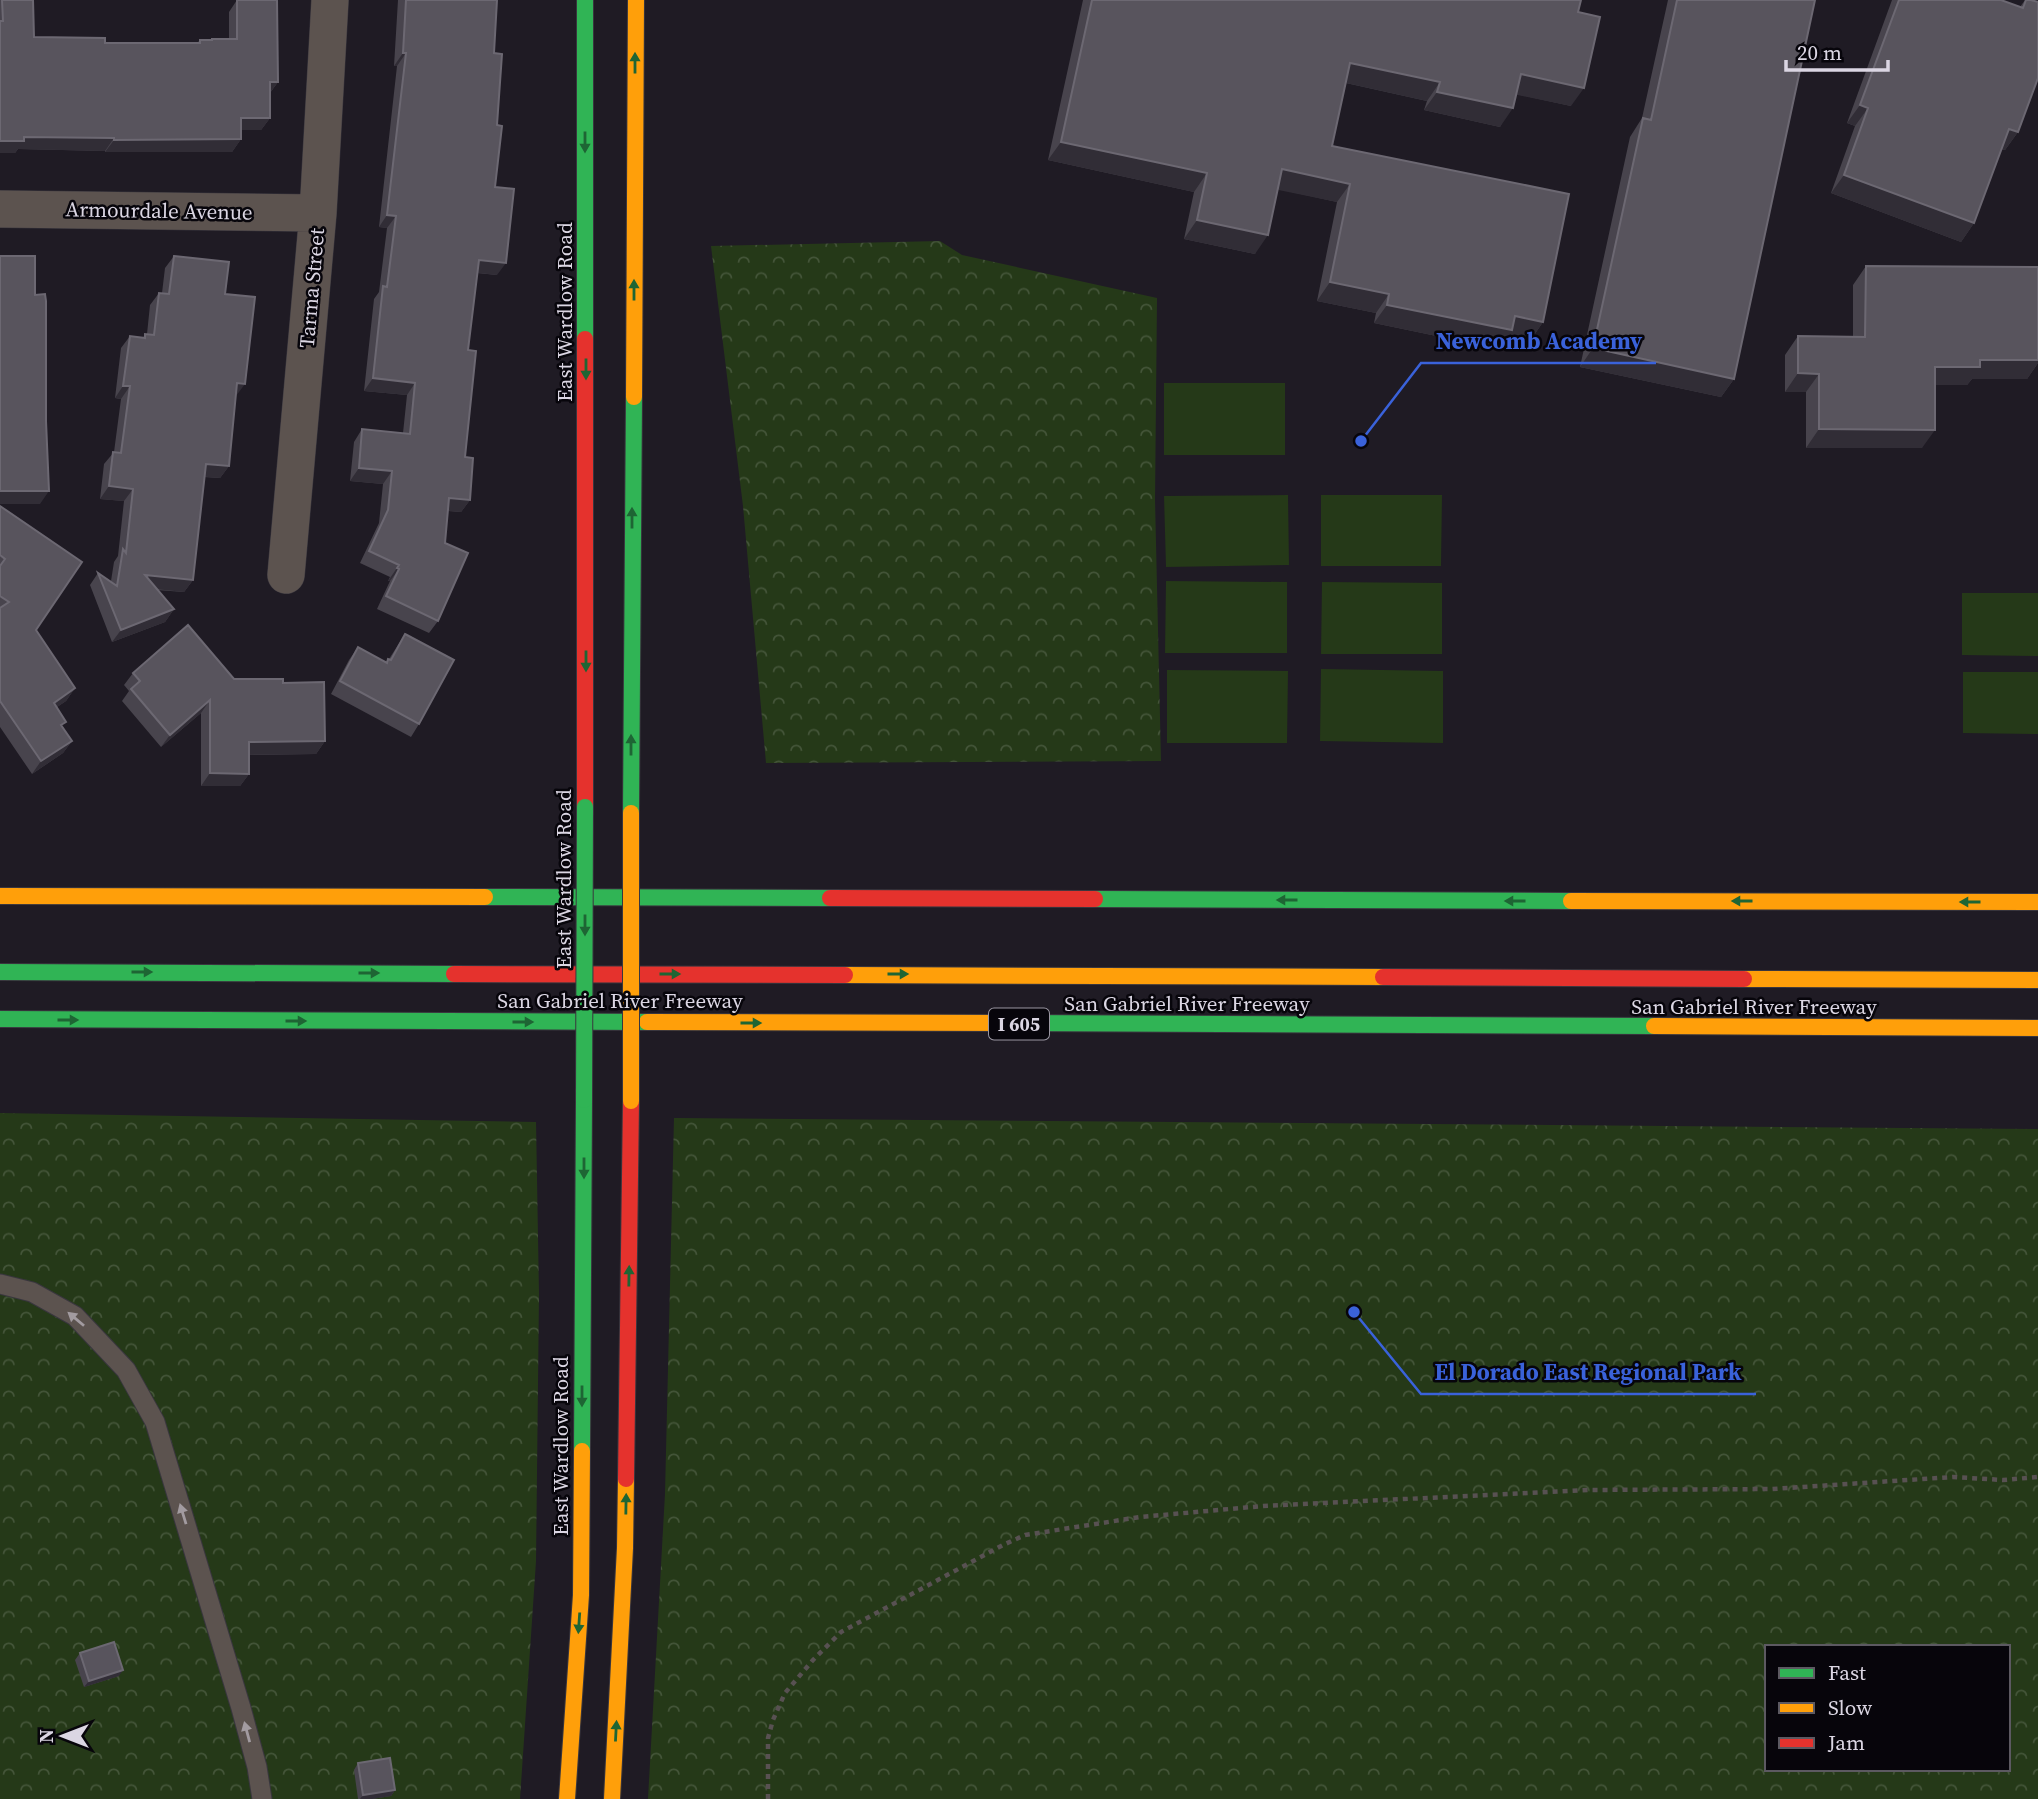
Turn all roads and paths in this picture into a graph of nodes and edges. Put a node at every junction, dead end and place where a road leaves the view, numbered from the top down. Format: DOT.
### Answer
graph roads {
  1 [pos="330,0"];
  2 [pos="585,0"];
  3 [pos="636,0"];
  4 [pos="0,209"];
  5 [pos="318,213"];
  6 [pos="286,575"];
  7 [pos="0,896"];
  8 [pos="2038,902"];
  9 [pos="0,972"];
  10 [pos="2038,980"];
  11 [pos="0,1019"];
  12 [pos="2038,1028"];
  13 [pos="0,1284"];
  14 [pos="2038,1477"];
  15 [pos="262,1799"];
  16 [pos="567,1799"];
  17 [pos="612,1799"];
  18 [pos="768,1799"];
  1 -- 5 [label="street, Tarma Street"];
  2 -- 16 [label="main road, East Wardlow Road, one-way, bridge"];
  17 -- 3 [label="main road, one-way, bridge"];
  4 -- 5 [label="street, Armourdale Avenue"];
  5 -- 6 [label="street, Tarma Street"];
  8 -- 7 [label="main road, one-way"];
  9 -- 10 [label="main road, one-way"];
  11 -- 12 [label="main road, San Gabriel River Freeway / I 605, one-way"];
  15 -- 13 [label="lane, one-way"];
  14 -- 18 [label="path"];
}
